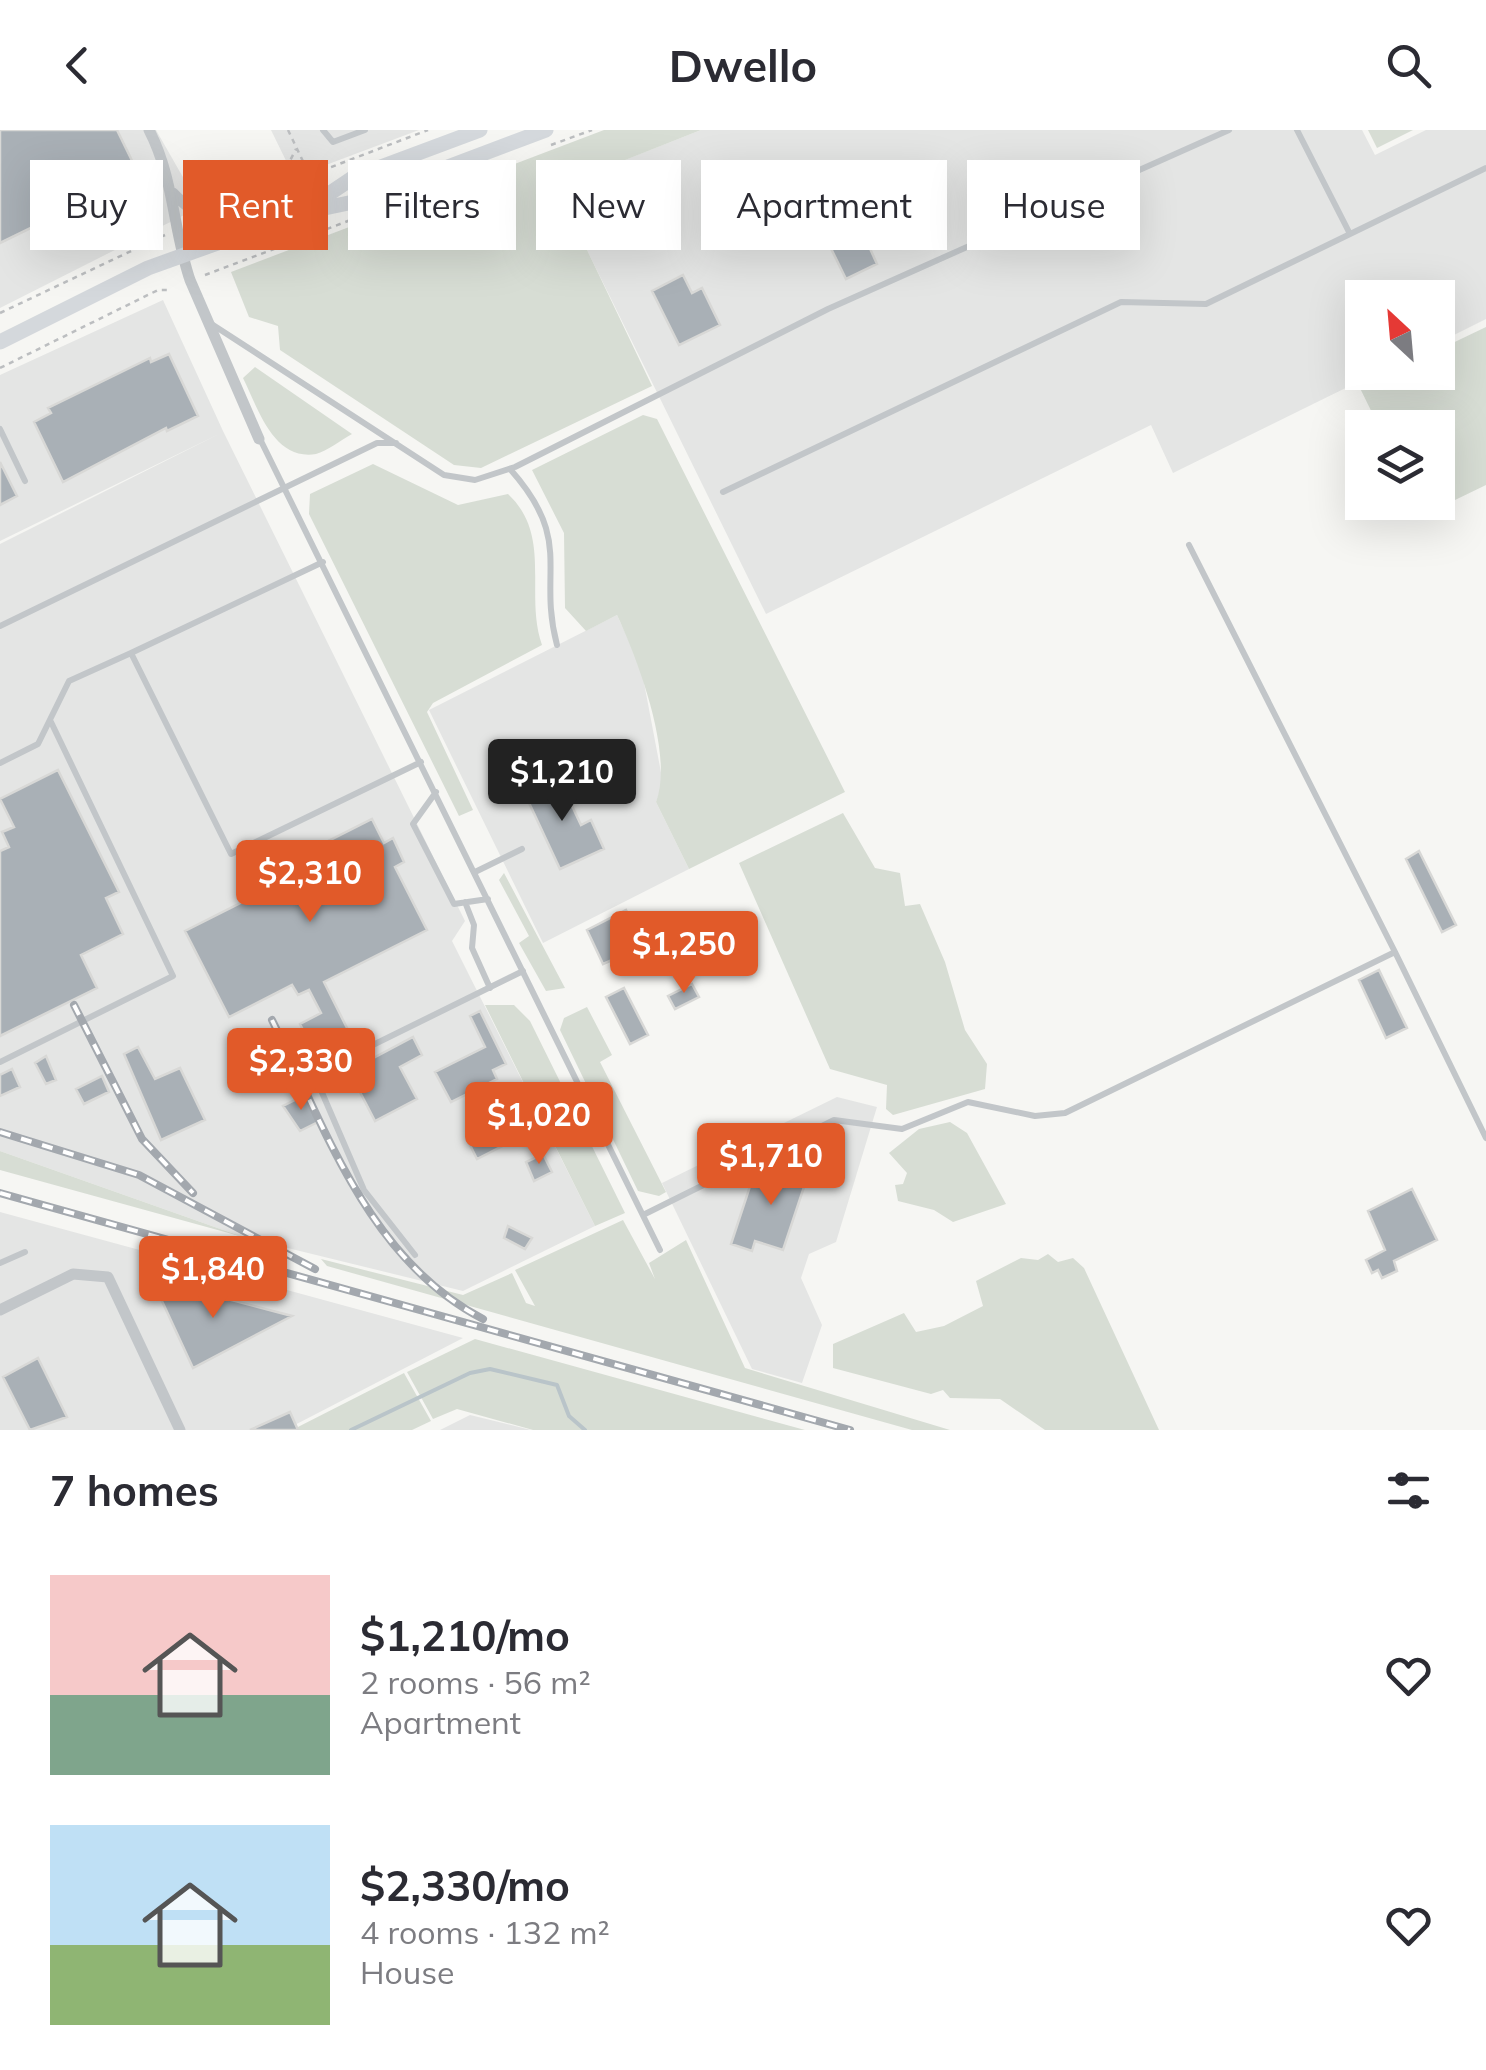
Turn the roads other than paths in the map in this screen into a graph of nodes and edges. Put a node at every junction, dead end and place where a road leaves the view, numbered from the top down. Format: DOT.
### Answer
graph roads {
  1 [pos="150,130"];
  2 [pos="323,130"];
  3 [pos="364,130"];
  4 [pos="480,130"];
  5 [pos="546,130"];
  6 [pos="1230,130"];
  7 [pos="1296,130"];
  8 [pos="1486,168"];
  9 [pos="173,192"];
  10 [pos="328,195"];
  11 [pos="183,201"];
  12 [pos="328,207"];
  13 [pos="1350,234"];
  14 [pos="198,250"];
  15 [pos="182,256"];
  16 [pos="206,320"];
  17 [pos="0,342"];
  18 [pos="0,429"];
  19 [pos="259,438"];
  20 [pos="396,443"];
  21 [pos="510,468"];
  22 [pos="25,481"];
  23 [pos="286,486"];
  24 [pos="723,492"];
  25 [pos="1189,545"];
  26 [pos="323,562"];
  27 [pos="0,626"];
  28 [pos="557,645"];
  29 [pos="131,654"];
  30 [pos="51,722"];
  31 [pos="421,762"];
  32 [pos="0,763"];
  33 [pos="436,792"];
  34 [pos="522,849"];
  35 [pos="475,872"];
  36 [pos="488,899"];
  37 [pos="465,902"];
  38 [pos="1395,952"];
  39 [pos="524,971"];
  40 [pos="490,988"];
  41 [pos="0,1062"];
  42 [pos="1486,1138"];
  43 [pos="643,1215"];
  44 [pos="660,1250"];
  45 [pos="25,1252"];
  46 [pos="415,1255"];
  47 [pos="0,1263"];
  48 [pos="0,1310"];
  49 [pos="180,1430"];
  1 -- 9 [label="street"];
  2 -- 3 [label="lane"];
  4 -- 10 [label="main road"];
  5 -- 12 [label="main road"];
  6 -- 21 [label="lane"];
  7 -- 13 [label="lane"];
  8 -- 13 [label="lane"];
  9 -- 11 [label="street"];
  9 -- 15 [label="street"];
  13 -- 24 [label="lane"];
  14 -- 15 [label="main road"];
  15 -- 16 [label="street"];
  15 -- 17 [label="main road"];
  16 -- 19 [label="street"];
  16 -- 20 [label="lane"];
  18 -- 22 [label="lane"];
  19 -- 23 [label="lane"];
  20 -- 21 [label="lane"];
  20 -- 23 [label="lane"];
  21 -- 28 [label="lane"];
  23 -- 26 [label="lane"];
  23 -- 27 [label="lane"];
  25 -- 38 [label="lane"];
  26 -- 29 [label="lane"];
  26 -- 31 [label="lane"];
  29 -- 30 [label="lane"];
  29 -- 31 [label="lane"];
  30 -- 32 [label="lane"];
  30 -- 41 [label="lane"];
  31 -- 33 [label="lane"];
  33 -- 35 [label="lane"];
  33 -- 37 [label="lane"];
  34 -- 35 [label="lane"];
  35 -- 36 [label="lane"];
  36 -- 37 [label="lane"];
  36 -- 39 [label="lane"];
  37 -- 40 [label="lane"];
  38 -- 42 [label="lane"];
  38 -- 43 [label="lane"];
  39 -- 40 [label="lane"];
  39 -- 43 [label="lane"];
  40 -- 46 [label="lane"];
  43 -- 44 [label="lane"];
  45 -- 47 [label="lane"];
  48 -- 49 [label="street"];
}
